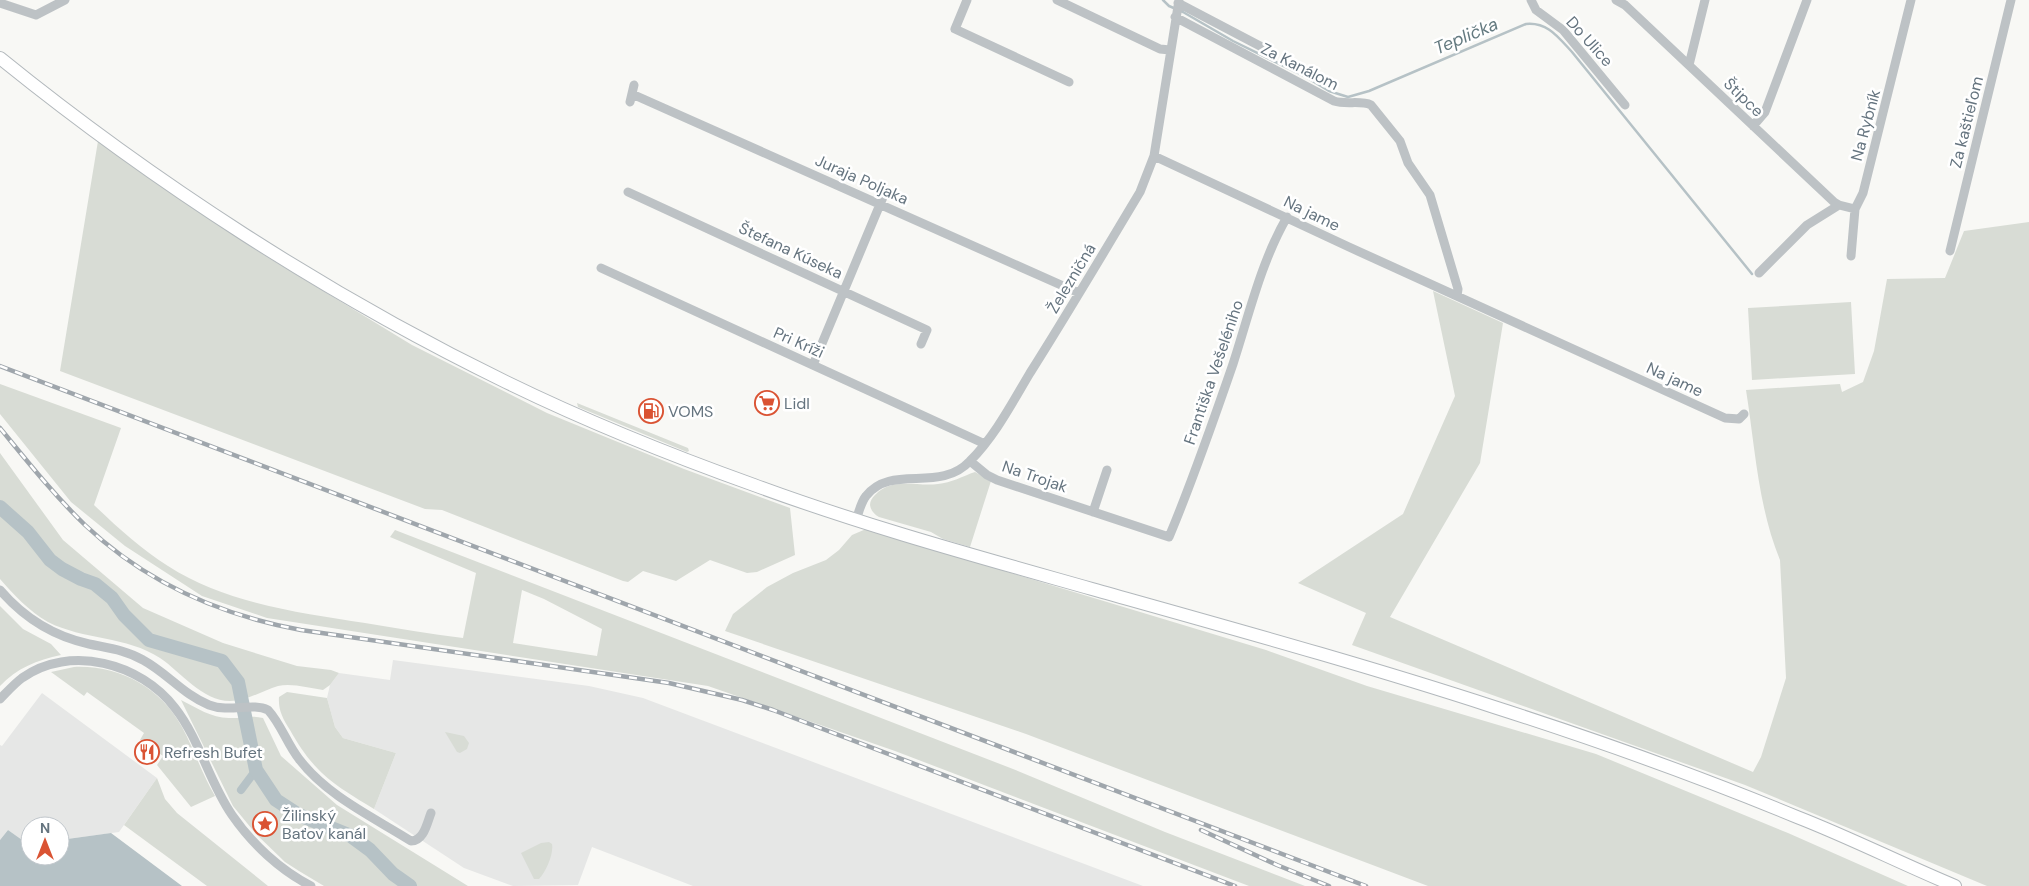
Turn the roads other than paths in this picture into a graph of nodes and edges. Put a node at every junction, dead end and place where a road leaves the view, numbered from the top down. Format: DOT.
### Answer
graph roads {
  1 [pos="65,0"];
  2 [pos="967,0"];
  3 [pos="1057,0"];
  4 [pos="1531,0"];
  5 [pos="1616,0"];
  6 [pos="1705,0"];
  7 [pos="1807,0"];
  8 [pos="1911,0"];
  9 [pos="2010,0"];
  10 [pos="0,3"];
  11 [pos="1177,8"];
  12 [pos="1260,46"];
  13 [pos="1170,50"];
  14 [pos="0,58"];
  15 [pos="1689,65"];
  16 [pos="1069,82"];
  17 [pos="632,93"];
  18 [pos="1625,105"];
  19 [pos="1753,126"];
  20 [pos="1154,156"];
  21 [pos="886,190"];
  22 [pos="628,192"];
  23 [pos="880,203"];
  24 [pos="1839,205"];
  25 [pos="1854,209"];
  26 [pos="1287,217"];
  27 [pos="1950,251"];
  28 [pos="1851,256"];
  29 [pos="601,268"];
  30 [pos="1759,273"];
  31 [pos="844,291"];
  32 [pos="1079,293"];
  33 [pos="1457,296"];
  34 [pos="920,344"];
  35 [pos="813,364"];
  36 [pos="1744,414"];
  37 [pos="985,444"];
  38 [pos="970,462"];
  39 [pos="1107,470"];
  40 [pos="1093,512"];
  41 [pos="856,520"];
  42 [pos="1169,537"];
  43 [pos="0,590"];
  44 [pos="0,699"];
  45 [pos="431,813"];
  46 [pos="1928,875"];
  47 [pos="311,886"];
  48 [pos="1947,886"];
  49 [pos="1955,886"];
  1 -- 10 [label="street"];
  2 -- 16 [label="street"];
  3 -- 13 [label="street"];
  4 -- 18 [label="street, Do Ulice"];
  5 -- 15 [label="street, Štipce"];
  6 -- 15 [label="street"];
  7 -- 19 [label="street"];
  8 -- 25 [label="street, Na Rybník"];
  9 -- 27 [label="street, Za kaštieľom"];
  11 -- 12 [label="street"];
  11 -- 13 [label="street, Železničná"];
  11 -- 33 [label="street, Za Kanálom"];
  13 -- 20 [label="street, Železničná"];
  14 -- 41 [label="main road"];
  15 -- 19 [label="street, Štipce"];
  17 -- 23 [label="street, Juraja Poljaka"];
  19 -- 24 [label="street, Štipce"];
  20 -- 26 [label="street, Na jame"];
  20 -- 32 [label="street, Železničná"];
  21 -- 23 [label="street"];
  22 -- 31 [label="street, Štefana Kúseka"];
  23 -- 31 [label="street"];
  23 -- 32 [label="street, Juraja Poljaka"];
  24 -- 25 [label="street, Štipce"];
  24 -- 30 [label="street"];
  25 -- 28 [label="street, Na Rybník"];
  26 -- 33 [label="street, Na jame"];
  26 -- 42 [label="street, Františka Vešeléniho"];
  29 -- 35 [label="street, Pri Kríži"];
  31 -- 34 [label="street, Štefana Kúseka"];
  31 -- 35 [label="street"];
  32 -- 37 [label="street, Železničná"];
  33 -- 36 [label="street, Na jame"];
  35 -- 37 [label="street, Pri Kríži"];
  37 -- 38 [label="street, Železničná"];
  38 -- 40 [label="street, Na Trojak"];
  38 -- 41 [label="street, Železničná"];
  39 -- 40 [label="street"];
  40 -- 42 [label="street, Na Trojak"];
  41 -- 46 [label="main road"];
  43 -- 45 [label="street"];
  44 -- 47 [label="street"];
  46 -- 48 [label="main road"];
  46 -- 49 [label="main road"];
}
